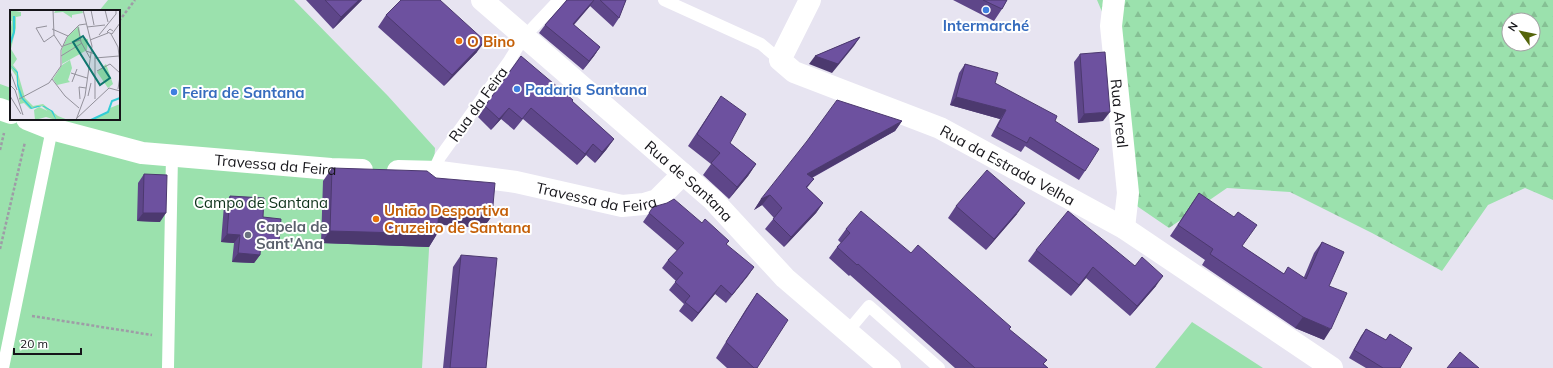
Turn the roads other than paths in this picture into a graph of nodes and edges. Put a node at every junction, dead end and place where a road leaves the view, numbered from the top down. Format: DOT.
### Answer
graph roads {
  1 [pos="482,0"];
  2 [pos="559,0"];
  3 [pos="664,0"];
  4 [pos="810,0"];
  5 [pos="1114,0"];
  6 [pos="524,37"];
  7 [pos="780,60"];
  8 [pos="0,109"];
  9 [pos="10,113"];
  10 [pos="28,120"];
  11 [pos="52,129"];
  12 [pos="172,156"];
  13 [pos="433,172"];
  14 [pos="683,174"];
  15 [pos="1124,228"];
  16 [pos="848,331"];
  17 [pos="3,368"];
  18 [pos="168,368"];
  19 [pos="890,368"];
  20 [pos="939,368"];
  21 [pos="1332,368"];
  1 -- 6 [label="street, Rua de Santana"];
  2 -- 6 [label="lane"];
  3 -- 7 [label="lane, Rua da Estrada Velha"];
  4 -- 7 [label="street"];
  5 -- 15 [label="street, Rua Areal"];
  6 -- 13 [label="lane, Rua da Feira"];
  6 -- 14 [label="street, Rua de Santana"];
  7 -- 15 [label="street, Rua da Estrada Velha"];
  8 -- 9 [label="street, Travessa da Feira"];
  10 -- 11 [label="street, Travessa da Feira"];
  11 -- 12 [label="street, Travessa da Feira"];
  11 -- 17 [label="lane"];
  12 -- 13 [label="street, Travessa da Feira"];
  12 -- 18 [label="lane"];
  13 -- 14 [label="street, Travessa da Feira"];
  14 -- 16 [label="street, Rua de Santana"];
  15 -- 21 [label="street, Rua da Estrada Velha"];
  16 -- 19 [label="street, Rua de Santana"];
  16 -- 20 [label="lane"];
}
